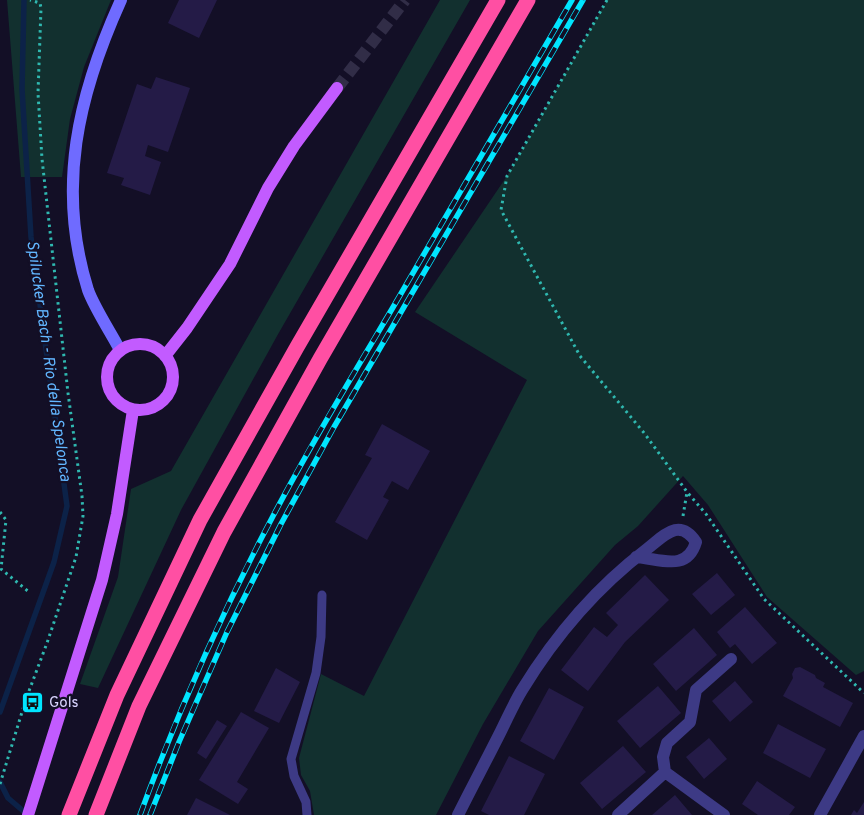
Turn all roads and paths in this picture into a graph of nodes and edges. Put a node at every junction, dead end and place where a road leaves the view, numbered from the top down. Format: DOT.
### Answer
graph roads {
  1 [pos="31,0"];
  2 [pos="121,0"];
  3 [pos="498,0"];
  4 [pos="528,0"];
  5 [pos="607,0"];
  6 [pos="337,88"];
  7 [pos="120,350"];
  8 [pos="165,356"];
  9 [pos="133,410"];
  10 [pos="687,492"];
  11 [pos="0,512"];
  12 [pos="681,529"];
  13 [pos="636,557"];
  14 [pos="29,592"];
  15 [pos="322,595"];
  16 [pos="731,659"];
  17 [pos="864,693"];
  18 [pos="864,736"];
  19 [pos="665,772"];
  20 [pos="0,784"];
  21 [pos="70,811"];
  22 [pos="28,815"];
  23 [pos="96,815"];
  24 [pos="307,815"];
  25 [pos="458,815"];
  26 [pos="618,815"];
  27 [pos="724,815"];
  28 [pos="820,815"];
  1 -- 20 [label="path"];
  2 -- 7 [label="main road"];
  3 -- 21 [label="highway"];
  4 -- 23 [label="highway"];
  5 -- 10 [label="path"];
  6 -- 8 [label="main road"];
  7 -- 8 [label="main road"];
  7 -- 9 [label="main road"];
  8 -- 9 [label="main road"];
  9 -- 22 [label="main road"];
  10 -- 12 [label="path"];
  10 -- 17 [label="path"];
  11 -- 14 [label="path"];
  12 -- 13 [label="street"];
  12 -- 13 [label="street"];
  13 -- 25 [label="street"];
  15 -- 24 [label="lane"];
  16 -- 19 [label="street"];
  18 -- 28 [label="street"];
  19 -- 26 [label="street"];
  19 -- 27 [label="street"];
}
